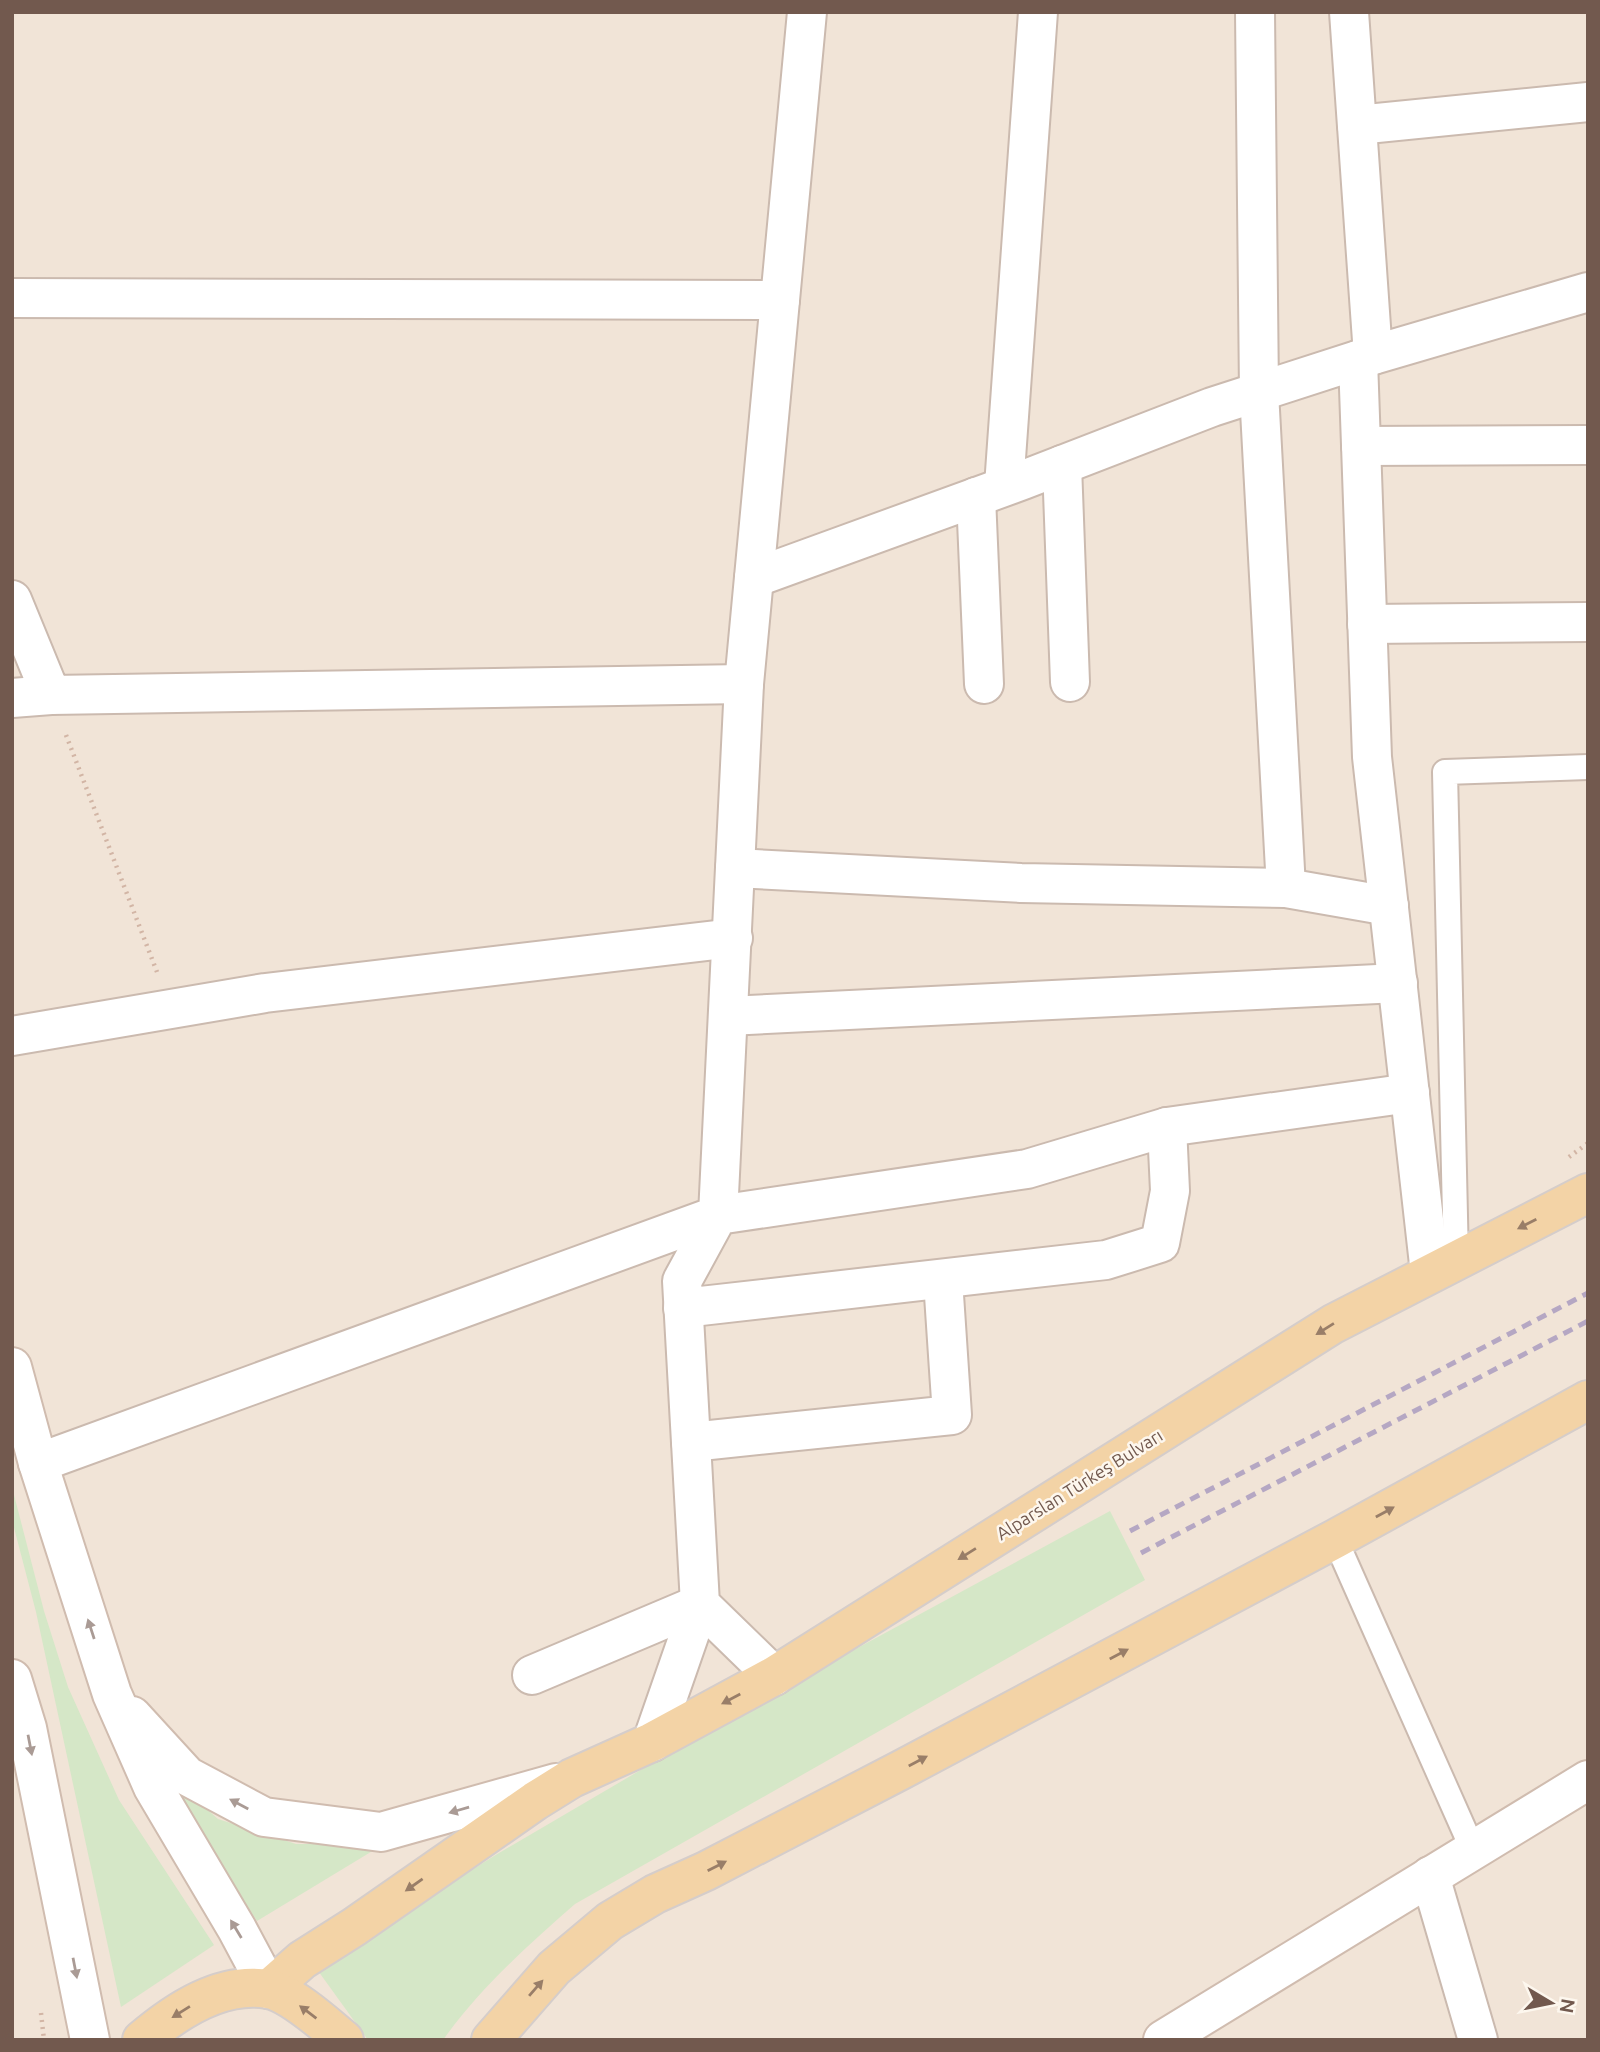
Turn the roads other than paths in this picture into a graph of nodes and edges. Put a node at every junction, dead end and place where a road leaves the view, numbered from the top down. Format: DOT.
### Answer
graph roads {
  1 [pos="807,12"];
  2 [pos="1038,12"];
  3 [pos="1255,12"];
  4 [pos="1349,12"];
  5 [pos="1588,102"];
  6 [pos="1357,125"];
  7 [pos="1588,292"];
  8 [pos="12,298"];
  9 [pos="780,300"];
  10 [pos="1366,358"];
  11 [pos="1259,392"];
  12 [pos="1588,444"];
  13 [pos="1361,446"];
  14 [pos="1062,465"];
  15 [pos="990,491"];
  16 [pos="754,578"];
  17 [pos="12,600"];
  18 [pos="1588,622"];
  19 [pos="1367,624"];
  20 [pos="1070,682"];
  21 [pos="744,684"];
  22 [pos="984,684"];
  23 [pos="51,695"];
  24 [pos="12,698"];
  25 [pos="1588,766"];
  26 [pos="735,868"];
  27 [pos="1286,888"];
  28 [pos="1389,906"];
  29 [pos="733,937"];
  30 [pos="1398,983"];
  31 [pos="728,1016"];
  32 [pos="12,1036"];
  33 [pos="1410,1093"];
  34 [pos="1167,1127"];
  35 [pos="1588,1192"];
  36 [pos="719,1215"];
  37 [pos="1443,1267"];
  38 [pos="943,1280"];
  39 [pos="683,1308"];
  40 [pos="12,1367"];
  41 [pos="1588,1400"];
  42 [pos="691,1442"];
  43 [pos="38,1463"];
  44 [pos="1335,1539"];
  45 [pos="700,1604"];
  46 [pos="532,1675"];
  47 [pos="774,1676"];
  48 [pos="12,1679"];
  49 [pos="112,1694"];
  50 [pos="652,1742"];
  51 [pos="572,1778"];
  52 [pos="1588,1780"];
  53 [pos="1473,1850"];
  54 [pos="1430,1876"];
  55 [pos="269,1989"];
  56 [pos="90,2040"];
  57 [pos="142,2040"];
  58 [pos="344,2040"];
  59 [pos="491,2040"];
  60 [pos="1163,2040"];
  61 [pos="1478,2040"];
  1 -- 9 [label="street"];
  2 -- 15 [label="street"];
  3 -- 11 [label="street"];
  4 -- 6 [label="street"];
  5 -- 6 [label="street"];
  6 -- 10 [label="street"];
  7 -- 10 [label="street"];
  8 -- 9 [label="street"];
  9 -- 16 [label="street"];
  10 -- 11 [label="street"];
  10 -- 13 [label="street"];
  11 -- 14 [label="street"];
  11 -- 27 [label="street"];
  12 -- 13 [label="street"];
  13 -- 19 [label="street"];
  14 -- 15 [label="street"];
  14 -- 20 [label="street"];
  15 -- 16 [label="street"];
  15 -- 22 [label="street"];
  16 -- 21 [label="street"];
  17 -- 23 [label="street"];
  18 -- 19 [label="street"];
  19 -- 28 [label="street"];
  21 -- 23 [label="street"];
  21 -- 26 [label="street"];
  23 -- 24 [label="street"];
  25 -- 37 [label="lane"];
  26 -- 27 [label="street"];
  26 -- 29 [label="street"];
  27 -- 28 [label="street"];
  28 -- 30 [label="street"];
  29 -- 31 [label="street"];
  29 -- 32 [label="street"];
  30 -- 31 [label="street"];
  30 -- 33 [label="street"];
  31 -- 36 [label="street"];
  33 -- 34 [label="street"];
  33 -- 37 [label="street"];
  34 -- 36 [label="street"];
  34 -- 38 [label="street"];
  35 -- 37 [label="main road, Alparslan Türkeş Bulvarı, one-way"];
  36 -- 39 [label="street"];
  36 -- 43 [label="street"];
  37 -- 47 [label="main road, Alparslan Türkeş Bulvarı, one-way"];
  38 -- 39 [label="street"];
  38 -- 42 [label="street"];
  39 -- 42 [label="street"];
  40 -- 43 [label="street"];
  44 -- 41 [label="main road, one-way"];
  42 -- 45 [label="street"];
  49 -- 43 [label="street, one-way"];
  44 -- 53 [label="lane"];
  59 -- 44 [label="main road, one-way"];
  45 -- 46 [label="street"];
  45 -- 47 [label="street"];
  45 -- 50 [label="street"];
  47 -- 50 [label="main road, Alparslan Türkeş Bulvarı, one-way"];
  48 -- 56 [label="street, one-way"];
  51 -- 49 [label="street, one-way"];
  55 -- 49 [label="street, one-way"];
  50 -- 51 [label="main road, Alparslan Türkeş Bulvarı"];
  51 -- 55 [label="main road, Alparslan Türkeş Bulvarı, one-way"];
  52 -- 53 [label="street"];
  53 -- 54 [label="street"];
  54 -- 60 [label="street"];
  54 -- 61 [label="street"];
  55 -- 57 [label="main road, one-way"];
  58 -- 55 [label="main road, one-way"];
}
